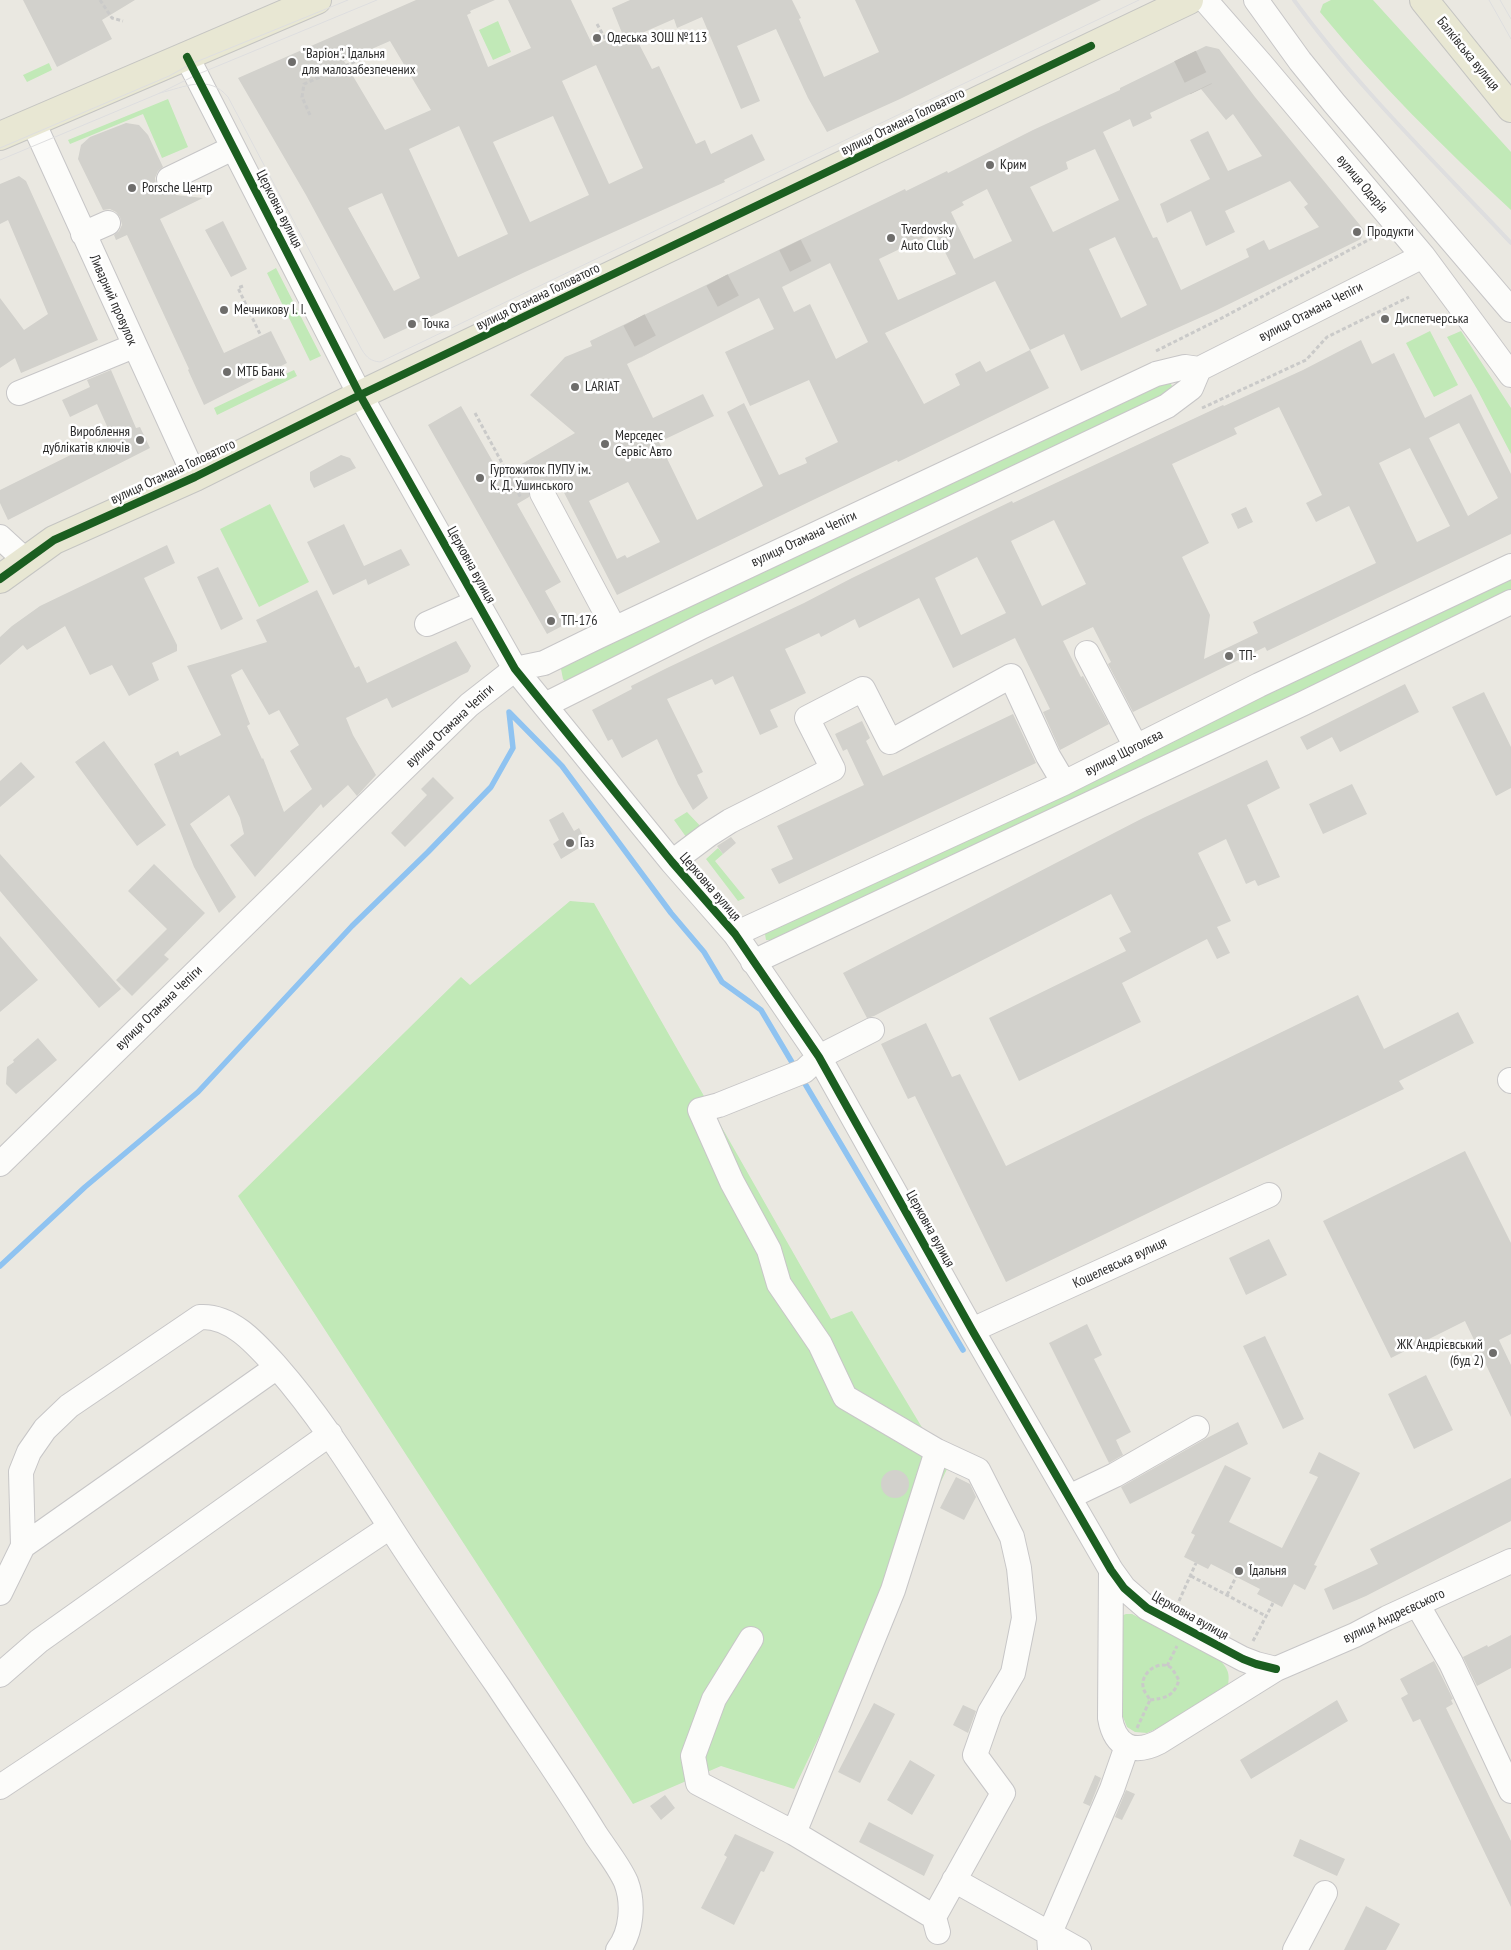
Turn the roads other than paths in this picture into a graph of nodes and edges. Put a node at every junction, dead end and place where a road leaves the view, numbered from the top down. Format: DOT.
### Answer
graph roads {
  1 [pos="317,0"];
  2 [pos="1188,0"];
  3 [pos="1205,0"];
  4 [pos="1256,0"];
  5 [pos="1424,0"];
  6 [pos="187,57"];
  7 [pos="1511,108"];
  8 [pos="33,122"];
  9 [pos="0,136"];
  10 [pos="233,148"];
  11 [pos="169,179"];
  12 [pos="108,223"];
  13 [pos="83,234"];
  14 [pos="1423,256"];
  15 [pos="1511,310"];
  16 [pos="134,346"];
  17 [pos="1199,369"];
  18 [pos="1511,375"];
  19 [pos="19,393"];
  20 [pos="360,395"];
  21 [pos="194,477"];
  22 [pos="542,493"];
  23 [pos="0,538"];
  24 [pos="25,560"];
  25 [pos="1511,566"];
  26 [pos="0,579"];
  27 [pos="477,602"];
  28 [pos="1511,602"];
  29 [pos="427,624"];
  30 [pos="614,628"];
  31 [pos="1087,653"];
  32 [pos="515,669"];
  33 [pos="545,705"];
  34 [pos="1136,747"];
  35 [pos="1064,783"];
  36 [pos="672,862"];
  37 [pos="735,934"];
  38 [pos="753,962"];
  39 [pos="872,1030"];
  40 [pos="805,1068"];
  41 [pos="0,1164"];
  42 [pos="1269,1195"];
  43 [pos="972,1330"];
  44 [pos="277,1367"];
  45 [pos="1197,1428"];
  46 [pos="330,1434"];
  47 [pos="937,1451"];
  48 [pos="1069,1497"];
  49 [pos="390,1527"];
  50 [pos="24,1546"];
  51 [pos="1511,1561"];
  52 [pos="1111,1570"];
  53 [pos="0,1593"];
  54 [pos="1417,1604"];
  55 [pos="751,1640"];
  56 [pos="1276,1668"];
  57 [pos="0,1675"];
  58 [pos="1127,1746"];
  59 [pos="0,1787"];
  60 [pos="1511,1791"];
  61 [pos="794,1834"];
  62 [pos="954,1880"];
  63 [pos="1325,1893"];
  64 [pos="1050,1942"];
  65 [pos="618,1950"];
  66 [pos="1079,1950"];
  67 [pos="1295,1950"];
  1 -- 6 [label="main road"];
  2 -- 20 [label="main road, вулиця Отамана Головатого"];
  3 -- 14 [label="street, вулиця Одарія"];
  4 -- 15 [label="street"];
  5 -- 7 [label="main road, Балківська вулиця"];
  6 -- 8 [label="main road"];
  6 -- 10 [label="street, Церковна вулиця"];
  8 -- 9 [label="main road"];
  8 -- 13 [label="street, Ливарний провулок"];
  10 -- 11 [label="street"];
  10 -- 20 [label="street, Церковна вулиця"];
  12 -- 13 [label="street"];
  13 -- 16 [label="street, Ливарний провулок"];
  14 -- 17 [label="street, вулиця Отамана Чепіги"];
  14 -- 18 [label="street, вулиця Одарія"];
  16 -- 19 [label="street"];
  16 -- 21 [label="street, Ливарний провулок"];
  17 -- 30 [label="street, вулиця Отамана Чепіги"];
  17 -- 33 [label="street"];
  20 -- 21 [label="main road, вулиця Отамана Головатого"];
  20 -- 27 [label="street, Церковна вулиця"];
  21 -- 24 [label="main road, вулиця Отамана Головатого"];
  22 -- 30 [label="street"];
  23 -- 24 [label="street"];
  24 -- 26 [label="main road, вулиця Отамана Головатого"];
  25 -- 34 [label="street, вулиця Щоголєва"];
  27 -- 29 [label="street"];
  27 -- 32 [label="street, Церковна вулиця"];
  28 -- 38 [label="street"];
  30 -- 32 [label="street, вулиця Отамана Чепіги"];
  31 -- 34 [label="street"];
  32 -- 33 [label="street, Церковна вулиця"];
  32 -- 41 [label="street, вулиця Отамана Чепіги"];
  33 -- 36 [label="street, Церковна вулиця"];
  34 -- 35 [label="street, вулиця Щоголєва"];
  35 -- 36 [label="street"];
  35 -- 37 [label="street, вулиця Щоголєва"];
  36 -- 37 [label="street, Церковна вулиця"];
  37 -- 38 [label="street, Церковна вулиця"];
  38 -- 40 [label="street, Церковна вулиця"];
  39 -- 40 [label="street"];
  40 -- 43 [label="street, Церковна вулиця"];
  40 -- 47 [label="street"];
  42 -- 43 [label="street, Кошелевська вулиця"];
  43 -- 48 [label="street, Церковна вулиця"];
  44 -- 46 [label="street"];
  44 -- 50 [label="street"];
  44 -- 50 [label="street"];
  45 -- 48 [label="street"];
  46 -- 49 [label="street"];
  46 -- 57 [label="street"];
  47 -- 61 [label="street"];
  47 -- 62 [label="street"];
  48 -- 52 [label="street, Церковна вулиця"];
  49 -- 59 [label="street"];
  49 -- 65 [label="street"];
  50 -- 53 [label="street"];
  51 -- 54 [label="street, вулиця Андреєвського"];
  52 -- 56 [label="street, Церковна вулиця"];
  52 -- 58 [label="street"];
  54 -- 56 [label="street, вулиця Андреєвського"];
  54 -- 60 [label="street"];
  55 -- 61 [label="street"];
  56 -- 58 [label="street"];
  58 -- 64 [label="street"];
  61 -- 62 [label="street"];
  62 -- 64 [label="street"];
  63 -- 67 [label="street"];
  64 -- 66 [label="street"];
}
